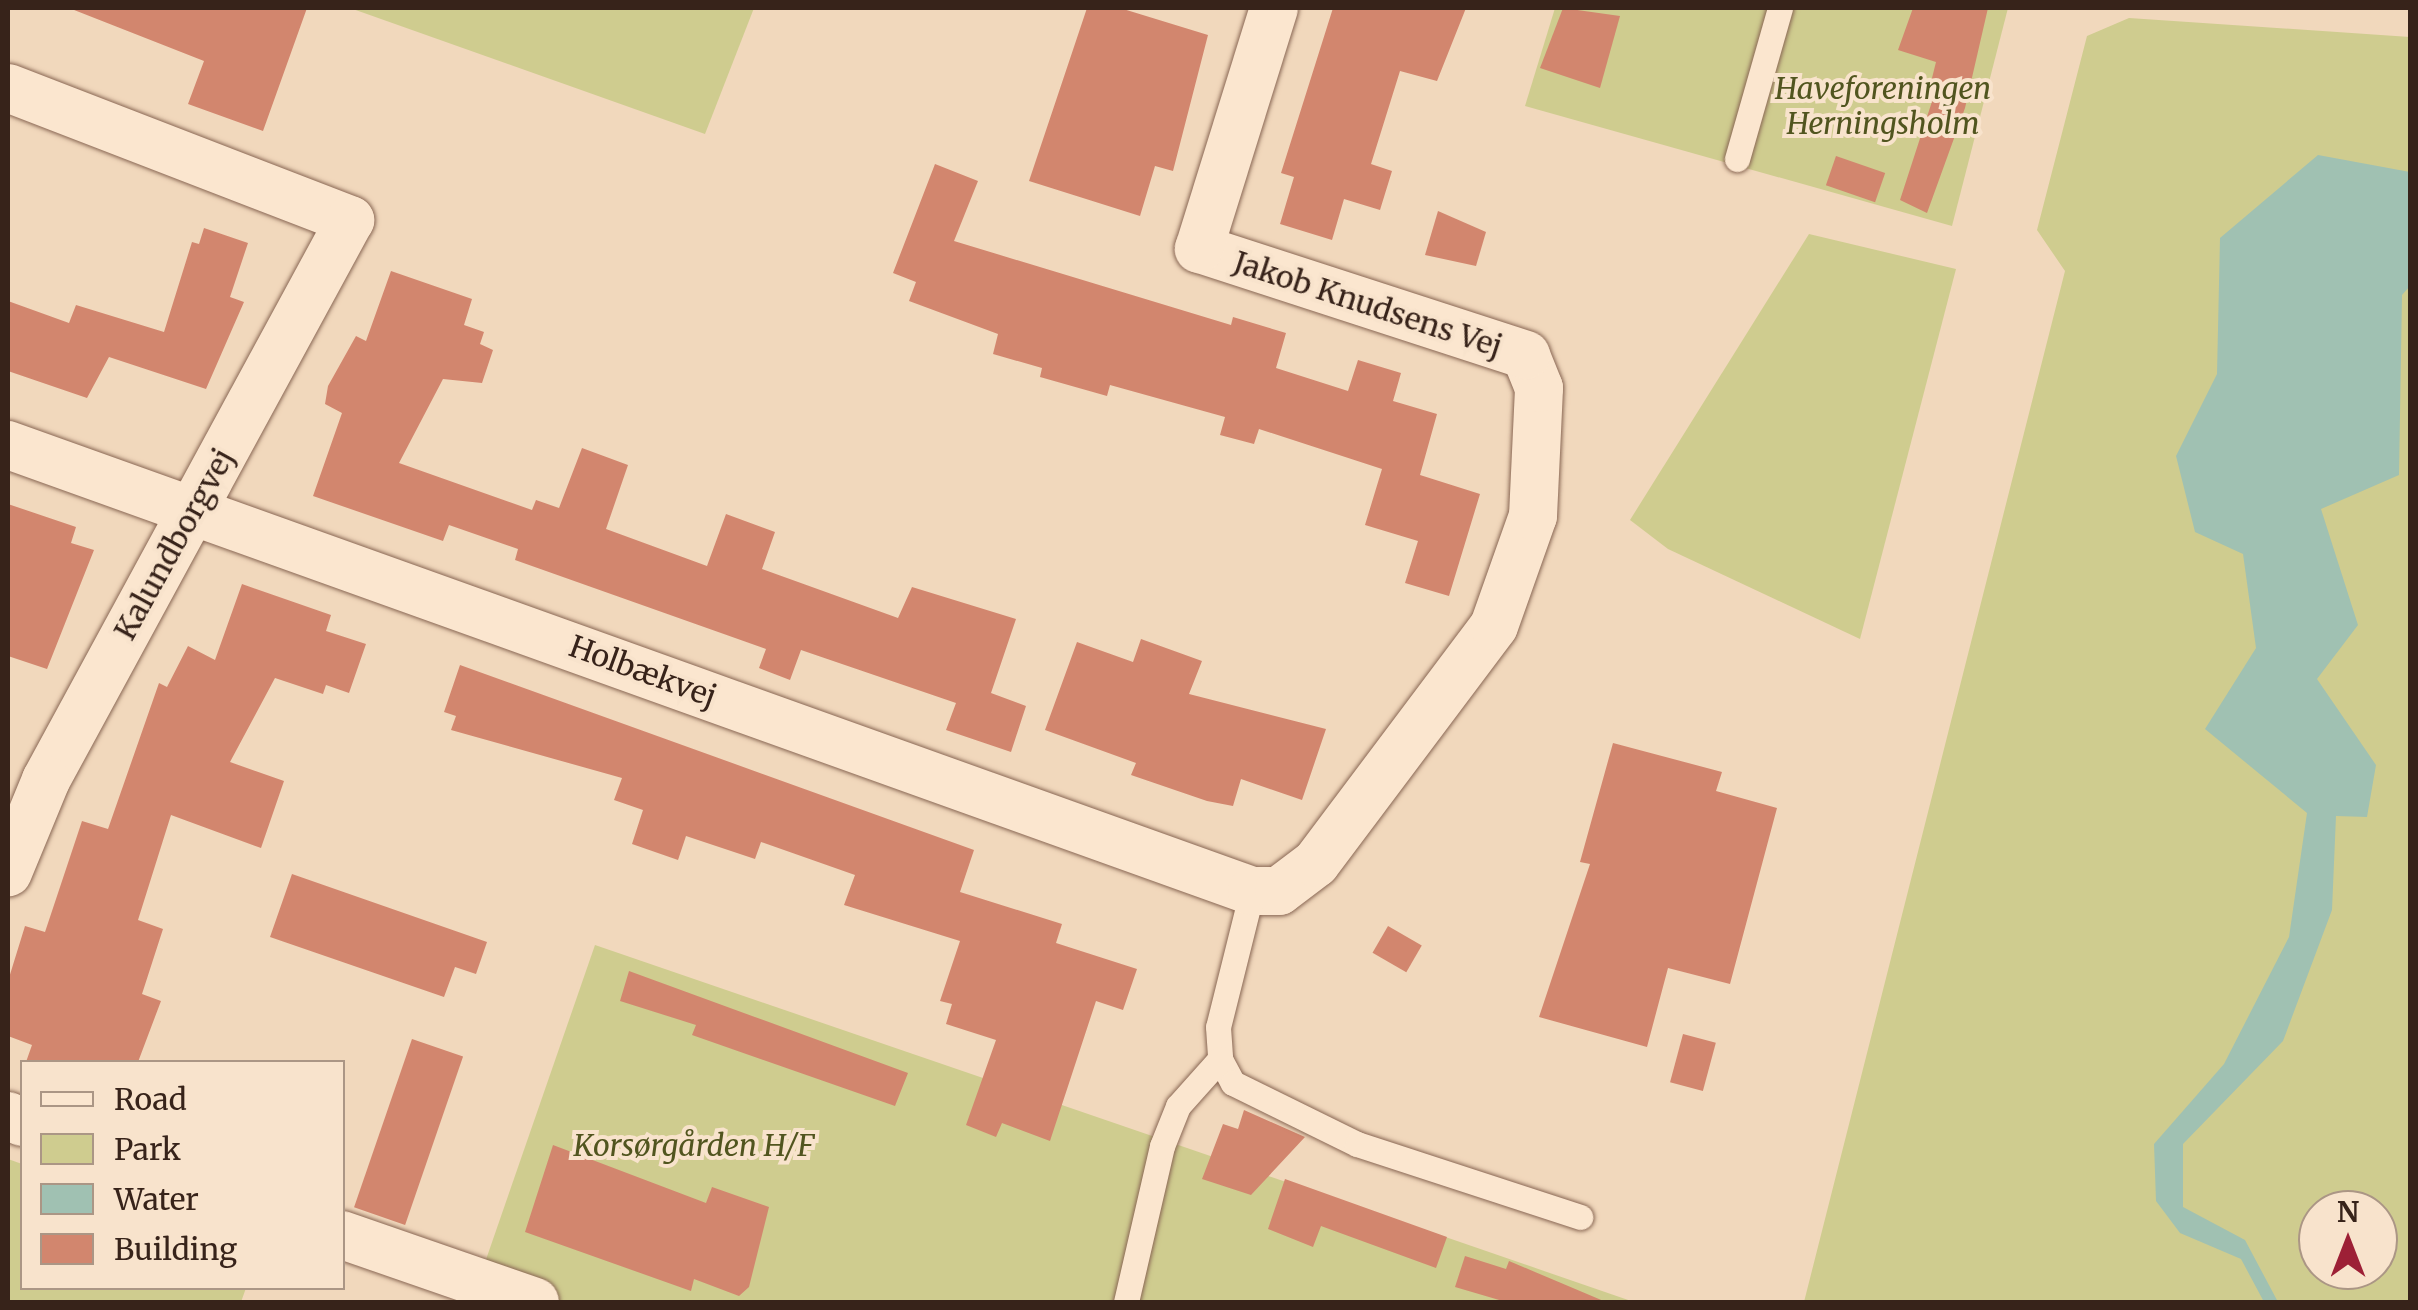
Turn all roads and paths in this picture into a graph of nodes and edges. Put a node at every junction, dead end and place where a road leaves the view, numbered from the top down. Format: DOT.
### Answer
graph roads {
  1 [pos="1274,8"];
  2 [pos="1780,8"];
  3 [pos="8,88"];
  4 [pos="1737,158"];
  5 [pos="8,445"];
  6 [pos="192,508"];
  7 [pos="8,872"];
  8 [pos="1266,892"];
  9 [pos="1220,1059"];
  10 [pos="1580,1217"];
  11 [pos="345,1237"];
  12 [pos="432,1286"];
  13 [pos="535,1302"];
  14 [pos="1126,1302"];
  1 -- 8 [label="street, Jakob Knudsens Vej"];
  2 -- 4 [label="lane"];
  3 -- 6 [label="street, Kalundborgvej"];
  5 -- 6 [label="street, Holbækvej"];
  6 -- 7 [label="street, Kalundborgvej"];
  6 -- 8 [label="street, Holbækvej"];
  8 -- 9 [label="lane"];
  9 -- 10 [label="lane"];
  9 -- 14 [label="lane"];
  11 -- 12 [label="street"];
  12 -- 13 [label="street"];
}
